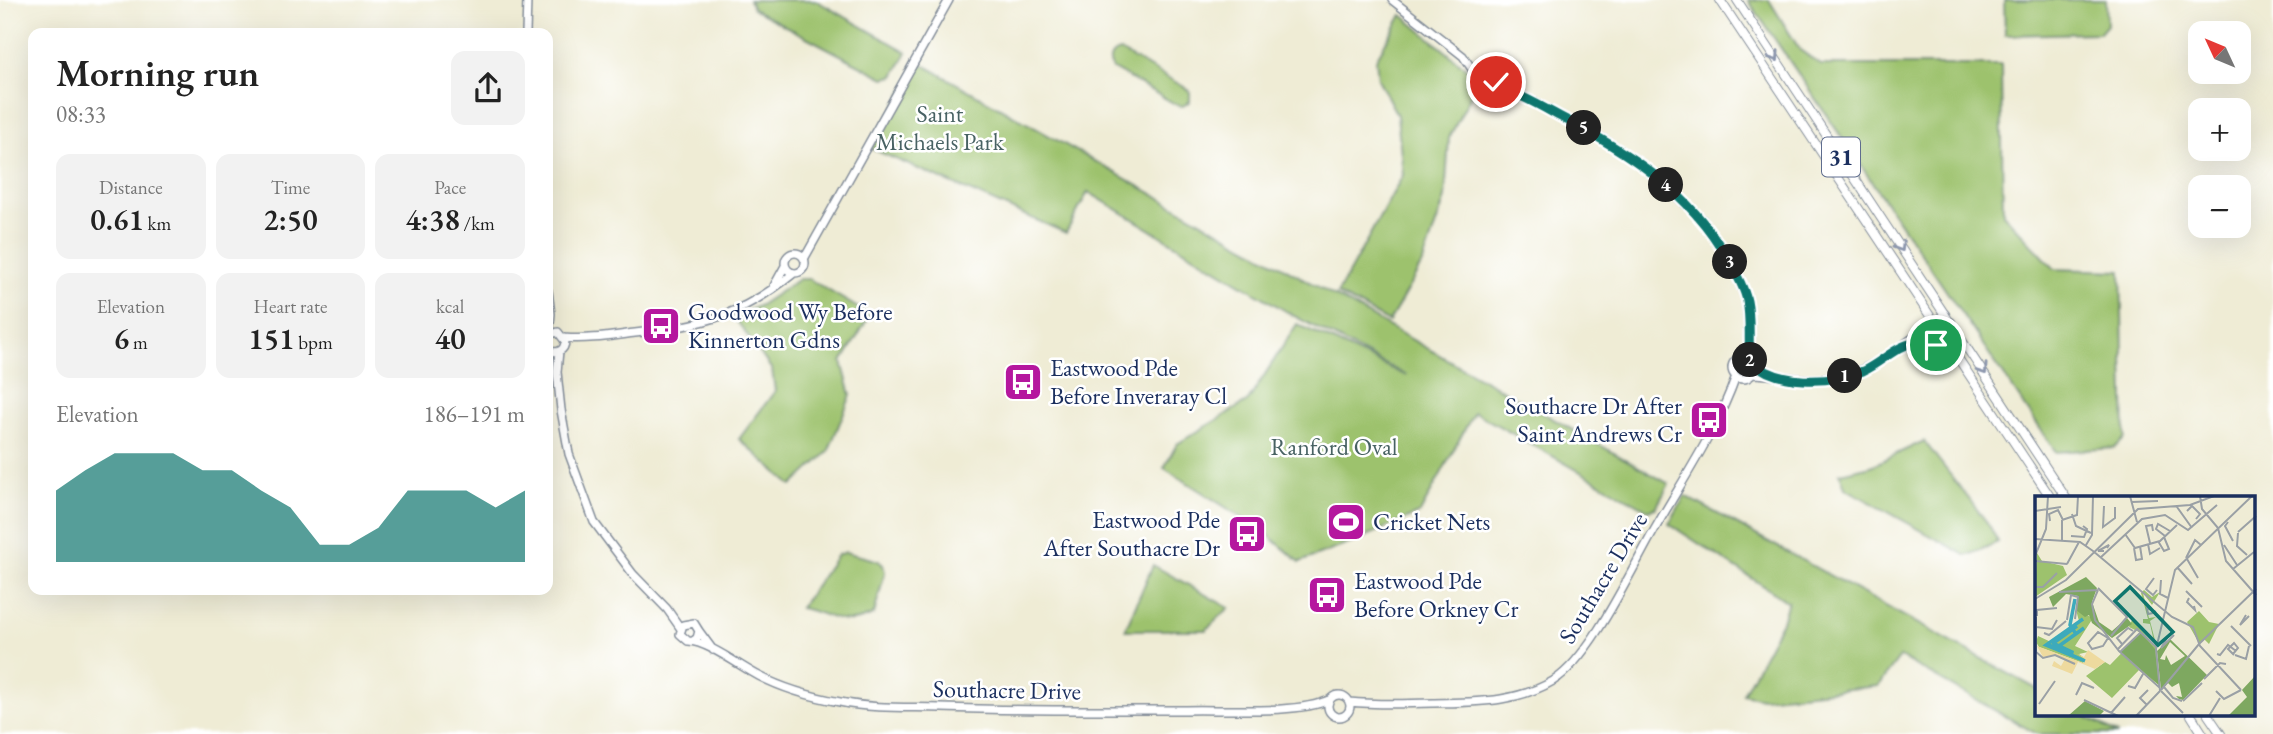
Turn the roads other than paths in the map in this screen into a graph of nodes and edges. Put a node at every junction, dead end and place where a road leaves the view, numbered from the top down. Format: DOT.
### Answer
graph roads {
  1 [pos="527,0"];
  2 [pos="949,0"];
  3 [pos="1392,0"];
  4 [pos="1720,0"];
  5 [pos="1737,0"];
  6 [pos="526,28"];
  7 [pos="1463,56"];
  8 [pos="1484,65"];
  9 [pos="1476,75"];
  10 [pos="1498,76"];
  11 [pos="1491,85"];
  12 [pos="1511,90"];
  13 [pos="801,256"];
  14 [pos="785,266"];
  15 [pos="794,273"];
  16 [pos="774,287"];
  17 [pos="1945,313"];
  18 [pos="553,319"];
  19 [pos="1934,321"];
  20 [pos="1951,322"];
  21 [pos="1940,330"];
  22 [pos="553,337"];
  23 [pos="1748,338"];
  24 [pos="1925,339"];
  25 [pos="562,342"];
  26 [pos="1905,346"];
  27 [pos="553,347"];
  28 [pos="1738,359"];
  29 [pos="1751,361"];
  30 [pos="553,362"];
  31 [pos="1964,365"];
  32 [pos="557,372"];
  33 [pos="1752,374"];
  34 [pos="1770,374"];
  35 [pos="1740,378"];
  36 [pos="2050,496"];
  37 [pos="2065,496"];
  38 [pos="684,626"];
  39 [pos="699,631"];
  40 [pos="693,641"];
  41 [pos="714,651"];
  42 [pos="1329,700"];
  43 [pos="1349,702"];
  44 [pos="1372,705"];
  45 [pos="1311,707"];
  46 [pos="1329,712"];
  47 [pos="1348,712"];
  48 [pos="2192,716"];
  49 [pos="2209,716"];
  50 [pos="2203,734"];
  51 [pos="2221,734"];
  1 -- 6 [label="street"];
  2 -- 13 [label="street"];
  3 -- 7 [label="street"];
  4 -- 19 [label="main road, 31"];
  5 -- 17 [label="main road, 31, one-way"];
  7 -- 8 [label="street"];
  7 -- 9 [label="street"];
  8 -- 9 [label="street"];
  8 -- 10 [label="street"];
  9 -- 11 [label="street"];
  10 -- 11 [label="street"];
  10 -- 12 [label="street"];
  11 -- 12 [label="street"];
  12 -- 23 [label="street"];
  13 -- 14 [label="street"];
  13 -- 15 [label="street"];
  14 -- 15 [label="street"];
  14 -- 16 [label="street"];
  15 -- 16 [label="street"];
  16 -- 25 [label="street"];
  17 -- 19 [label="street"];
  17 -- 20 [label="main road, 31"];
  18 -- 25 [label="street, Southacre Drive"];
  19 -- 21 [label="main road, 31"];
  19 -- 26 [label="street"];
  20 -- 21 [label="street"];
  20 -- 37 [label="main road, 31, one-way"];
  21 -- 24 [label="street"];
  21 -- 31 [label="main road, 31"];
  22 -- 25 [label="street, Southacre Drive"];
  23 -- 28 [label="street, Southacre Drive"];
  23 -- 29 [label="street"];
  24 -- 26 [label="street"];
  24 -- 31 [label="main road"];
  25 -- 27 [label="street, Southacre Drive"];
  25 -- 32 [label="street, Southacre Drive"];
  26 -- 34 [label="street"];
  28 -- 29 [label="street"];
  28 -- 35 [label="street, Southacre Drive"];
  29 -- 33 [label="street"];
  29 -- 34 [label="street"];
  30 -- 32 [label="street, Southacre Drive"];
  31 -- 36 [label="main road, 31"];
  32 -- 38 [label="street, Southacre Drive"];
  33 -- 34 [label="street"];
  33 -- 35 [label="street"];
  35 -- 44 [label="street, Southacre Drive"];
  38 -- 39 [label="street, Southacre Drive"];
  38 -- 40 [label="street, Southacre Drive"];
  39 -- 40 [label="street"];
  39 -- 41 [label="street, Southacre Drive"];
  40 -- 41 [label="street, Southacre Drive"];
  41 -- 45 [label="street, Southacre Drive"];
  42 -- 43 [label="street, Southacre Drive"];
  42 -- 45 [label="street, Southacre Drive"];
  42 -- 46 [label="street"];
  43 -- 44 [label="street, Southacre Drive"];
  43 -- 47 [label="street"];
  44 -- 47 [label="street, Southacre Drive"];
  45 -- 46 [label="street, Southacre Drive"];
  46 -- 47 [label="street, Southacre Drive"];
  48 -- 50 [label="main road"];
  49 -- 51 [label="main road"];
}
